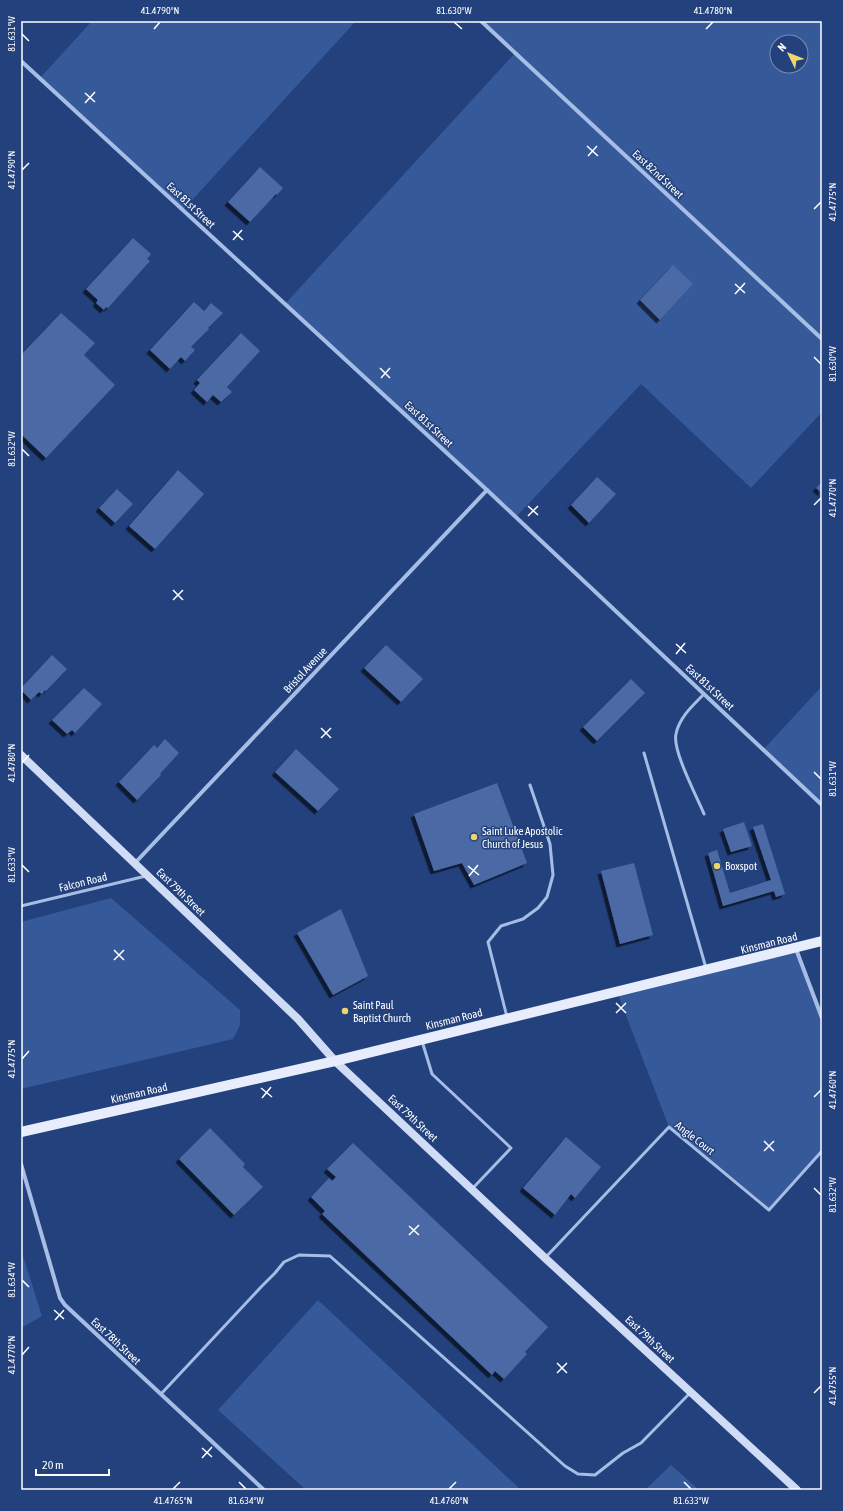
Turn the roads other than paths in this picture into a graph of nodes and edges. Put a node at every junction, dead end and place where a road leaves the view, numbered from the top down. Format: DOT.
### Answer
graph roads {
  1 [pos="481,21"];
  2 [pos="21,60"];
  3 [pos="822,339"];
  4 [pos="487,490"];
  5 [pos="704,694"];
  6 [pos="644,753"];
  7 [pos="21,755"];
  8 [pos="530,785"];
  9 [pos="822,805"];
  10 [pos="704,814"];
  11 [pos="135,863"];
  12 [pos="148,875"];
  13 [pos="21,906"];
  14 [pos="822,941"];
  15 [pos="796,949"];
  16 [pos="707,970"];
  17 [pos="822,1018"];
  18 [pos="508,1019"];
  19 [pos="422,1040"];
  20 [pos="335,1061"];
  21 [pos="21,1132"];
  22 [pos="822,1151"];
  23 [pos="21,1164"];
  24 [pos="472,1189"];
  25 [pos="545,1258"];
  26 [pos="691,1392"];
  27 [pos="161,1394"];
  28 [pos="264,1490"];
  29 [pos="797,1490"];
  1 -- 3 [label="street, East 82nd Street"];
  2 -- 4 [label="street, East 81st Street"];
  4 -- 5 [label="street, East 81st Street"];
  4 -- 11 [label="street, Bristol Avenue"];
  5 -- 9 [label="street, East 81st Street"];
  5 -- 10 [label="lane"];
  6 -- 16 [label="lane"];
  7 -- 11 [label="main road, East 79th Street"];
  8 -- 18 [label="lane"];
  11 -- 12 [label="main road, East 79th Street"];
  12 -- 13 [label="lane, Falcon Road"];
  12 -- 20 [label="main road, East 79th Street"];
  14 -- 15 [label="main road, Kinsman Road"];
  15 -- 16 [label="main road, Kinsman Road"];
  15 -- 17 [label="street"];
  16 -- 18 [label="main road, Kinsman Road"];
  18 -- 19 [label="main road, Kinsman Road"];
  19 -- 20 [label="main road, Kinsman Road"];
  19 -- 24 [label="lane"];
  20 -- 21 [label="main road, Kinsman Road"];
  20 -- 24 [label="main road, East 79th Street"];
  22 -- 25 [label="lane, Angle Court"];
  23 -- 27 [label="street, East 78th Street"];
  24 -- 25 [label="main road, East 79th Street"];
  25 -- 26 [label="main road, East 79th Street"];
  26 -- 27 [label="lane"];
  26 -- 29 [label="main road, East 79th Street"];
  27 -- 28 [label="street, East 78th Street"];
}
